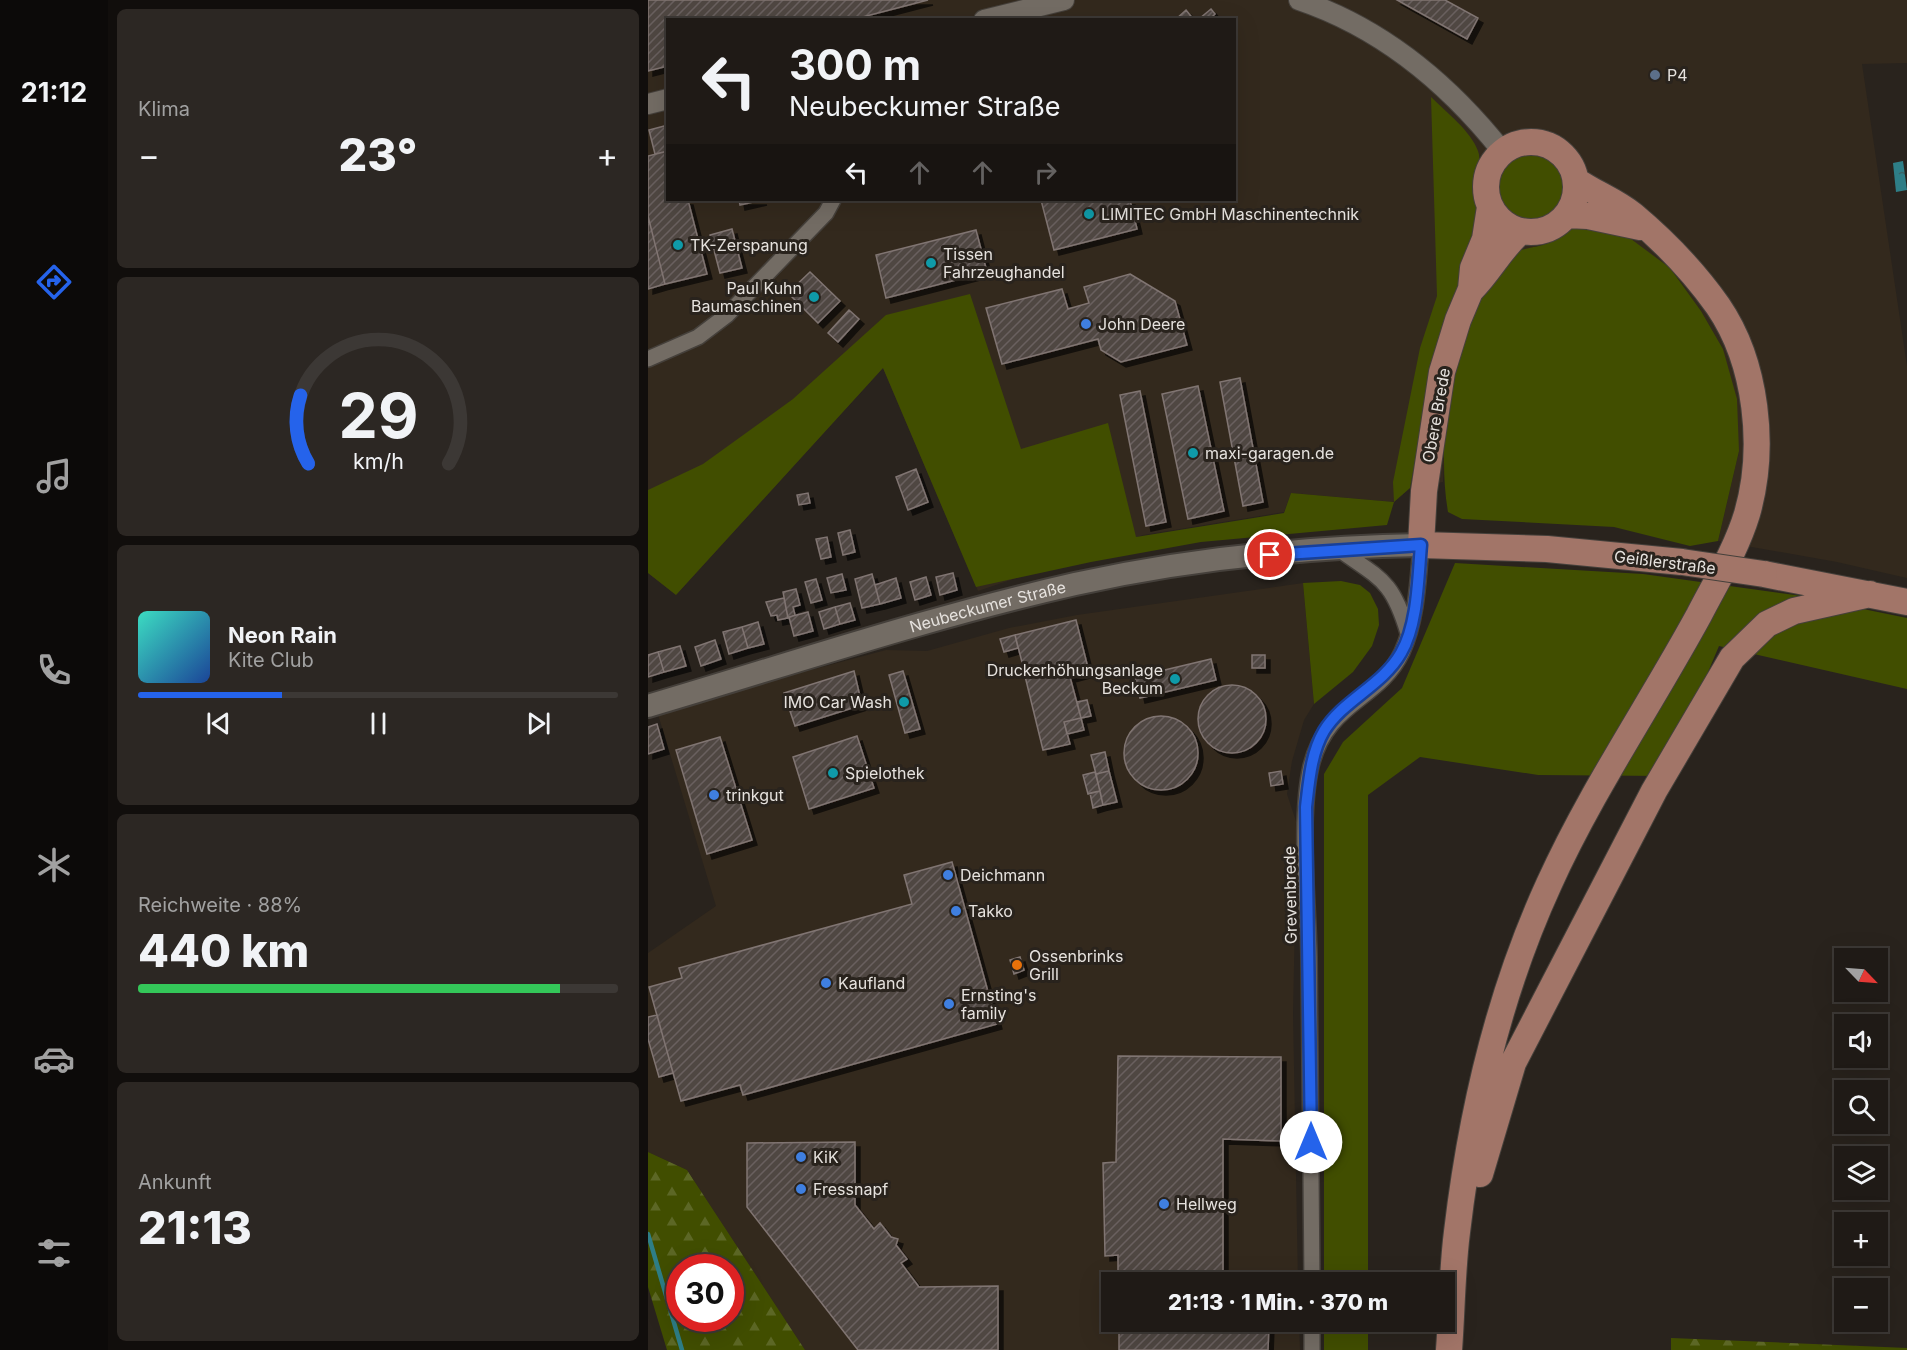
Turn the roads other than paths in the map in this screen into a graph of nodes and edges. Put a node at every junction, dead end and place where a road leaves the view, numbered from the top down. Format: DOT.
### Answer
graph roads {
  1 [pos="1064,0"];
  2 [pos="1299,0"];
  3 [pos="992,18"];
  4 [pos="666,100"];
  5 [pos="648,104"];
  6 [pos="1502,151"];
  7 [pos="1576,181"];
  8 [pos="832,201"];
  9 [pos="1490,207"];
  10 [pos="1567,215"];
  11 [pos="1646,228"];
  12 [pos="1521,231"];
  13 [pos="1471,289"];
  14 [pos="648,359"];
  15 [pos="1421,545"];
  16 [pos="1337,548"];
  17 [pos="1870,594"];
  18 [pos="1907,602"];
  19 [pos="1408,633"];
  20 [pos="648,706"];
  21 [pos="1457,1232"];
  22 [pos="1312,1272"];
  23 [pos="1312,1332"];
  24 [pos="1312,1350"];
  25 [pos="1449,1350"];
  1 -- 3 [label="street"];
  2 -- 6 [label="street"];
  4 -- 5 [label="street"];
  6 -- 7 [label="main road"];
  6 -- 9 [label="main road"];
  7 -- 10 [label="main road"];
  7 -- 11 [label="main road"];
  8 -- 14 [label="street"];
  9 -- 12 [label="main road"];
  9 -- 13 [label="main road, Obere Brede"];
  10 -- 11 [label="main road"];
  10 -- 12 [label="main road"];
  11 -- 21 [label="main road"];
  12 -- 13 [label="main road, Obere Brede"];
  13 -- 15 [label="main road, Obere Brede"];
  15 -- 16 [label="main road, Neubeckumer Straße"];
  15 -- 17 [label="main road, Geißlerstraße, bridge"];
  15 -- 19 [label="street, Grevenbrede"];
  16 -- 19 [label="street"];
  16 -- 20 [label="main road, Neubeckumer Straße"];
  17 -- 18 [label="main road, Geißlerstraße"];
  17 -- 21 [label="main road"];
  19 -- 22 [label="street, Grevenbrede"];
  21 -- 25 [label="main road"];
  23 -- 24 [label="street"];
}
